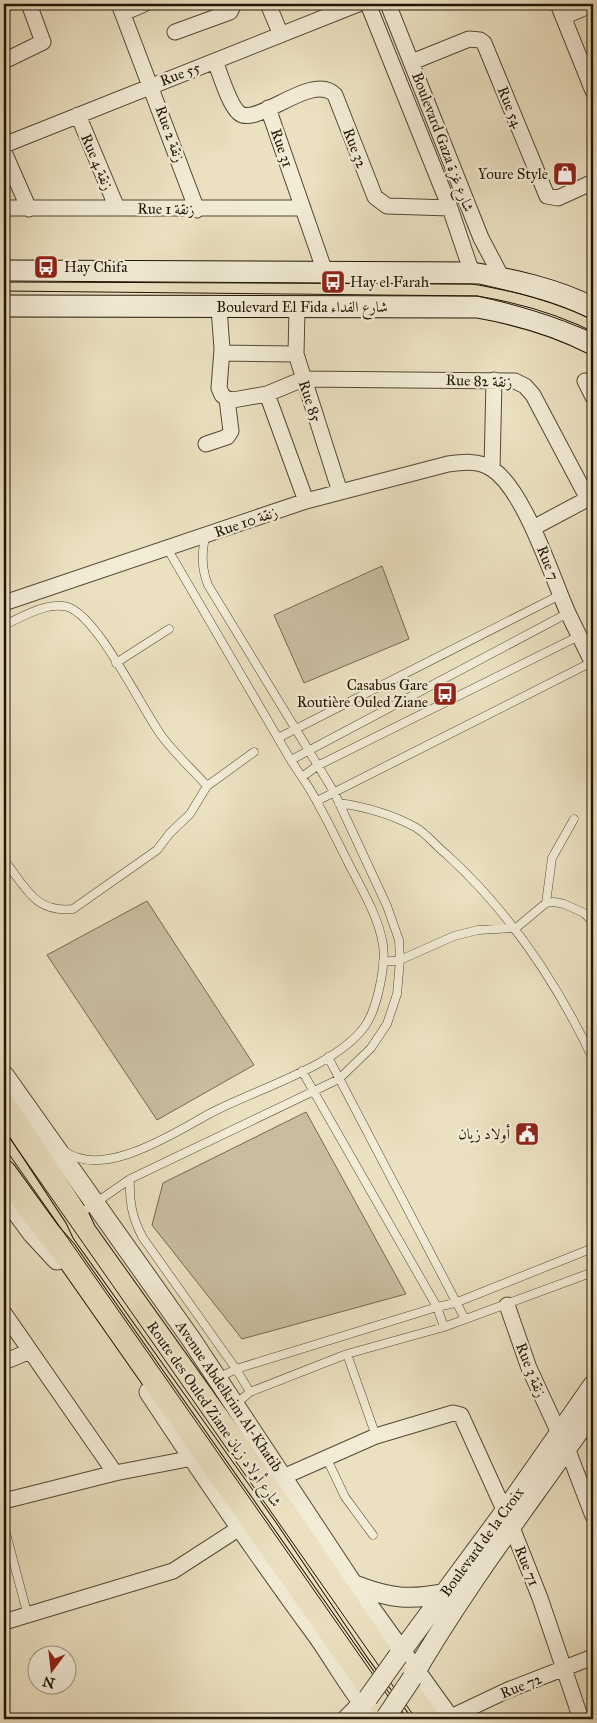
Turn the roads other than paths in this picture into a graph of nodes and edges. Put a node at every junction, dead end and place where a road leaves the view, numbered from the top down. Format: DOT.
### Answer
graph roads {
  1 [pos="29,4"];
  2 [pos="144,4"];
  3 [pos="234,4"];
  4 [pos="268,4"];
  5 [pos="358,4"];
  6 [pos="368,4"];
  7 [pos="388,4"];
  8 [pos="593,4"];
  9 [pos="121,8"];
  10 [pos="561,10"];
  11 [pos="175,32"];
  12 [pos="281,35"];
  13 [pos="4,61"];
  14 [pos="214,61"];
  15 [pos="412,62"];
  16 [pos="151,85"];
  17 [pos="593,91"];
  18 [pos="268,108"];
  19 [pos="78,115"];
  20 [pos="4,145"];
  21 [pos="4,152"];
  22 [pos="593,182"];
  23 [pos="4,208"];
  24 [pos="117,208"];
  25 [pos="303,208"];
  26 [pos="450,208"];
  27 [pos="29,209"];
  28 [pos="198,210"];
  29 [pos="481,238"];
  30 [pos="464,245"];
  31 [pos="4,270"];
  32 [pos="325,272"];
  33 [pos="472,273"];
  34 [pos="502,278"];
  35 [pos="4,306"];
  36 [pos="219,308"];
  37 [pos="297,308"];
  38 [pos="593,308"];
  39 [pos="593,344"];
  40 [pos="222,351"];
  41 [pos="296,352"];
  42 [pos="303,379"];
  43 [pos="494,380"];
  44 [pos="586,381"];
  45 [pos="267,394"];
  46 [pos="593,396"];
  47 [pos="226,399"];
  48 [pos="206,444"];
  49 [pos="492,469"];
  50 [pos="340,492"];
  51 [pos="591,497"];
  52 [pos="306,501"];
  53 [pos="533,528"];
  54 [pos="205,536"];
  55 [pos="167,548"];
  56 [pos="560,595"];
  57 [pos="4,603"];
  58 [pos="568,613"];
  59 [pos="4,625"];
  60 [pos="169,629"];
  61 [pos="579,636"];
  62 [pos="593,662"];
  63 [pos="116,663"];
  64 [pos="295,729"];
  65 [pos="278,738"];
  66 [pos="308,750"];
  67 [pos="254,752"];
  68 [pos="291,760"];
  69 [pos="317,766"];
  70 [pos="302,777"];
  71 [pos="207,786"];
  72 [pos="334,792"];
  73 [pos="317,801"];
  74 [pos="339,804"];
  75 [pos="574,819"];
  76 [pos="5,865"];
  77 [pos="546,903"];
  78 [pos="593,922"];
  79 [pos="516,928"];
  80 [pos="400,960"];
  81 [pos="383,962"];
  82 [pos="328,1057"];
  83 [pos="593,1059"];
  84 [pos="302,1071"];
  85 [pos="4,1076"];
  86 [pos="339,1079"];
  87 [pos="314,1093"];
  88 [pos="4,1106"];
  89 [pos="42,1133"];
  90 [pos="4,1172"];
  91 [pos="130,1179"];
  92 [pos="4,1195"];
  93 [pos="86,1210"];
  94 [pos="40,1233"];
  95 [pos="593,1248"];
  96 [pos="593,1272"];
  97 [pos="455,1303"];
  98 [pos="507,1305"];
  99 [pos="437,1307"];
  100 [pos="4,1313"];
  101 [pos="465,1319"];
  102 [pos="444,1327"];
  103 [pos="30,1351"];
  104 [pos="347,1354"];
  105 [pos="4,1362"];
  106 [pos="236,1369"];
  107 [pos="218,1378"];
  108 [pos="593,1386"];
  109 [pos="243,1398"];
  110 [pos="593,1411"];
  111 [pos="376,1436"];
  112 [pos="563,1441"];
  113 [pos="193,1458"];
  114 [pos="326,1458"];
  115 [pos="115,1472"];
  116 [pos="283,1477"];
  117 [pos="4,1501"];
  118 [pos="593,1516"];
  119 [pos="508,1518"];
  120 [pos="4,1526"];
  121 [pos="241,1527"];
  122 [pos="373,1535"];
  123 [pos="354,1585"];
  124 [pos="446,1593"];
  125 [pos="28,1616"];
  126 [pos="4,1622"];
  127 [pos="401,1653"];
  128 [pos="593,1657"];
  129 [pos="565,1669"];
  130 [pos="414,1674"];
  131 [pos="365,1701"];
  132 [pos="347,1719"];
  133 [pos="384,1719"];
  134 [pos="442,1719"];
  135 [pos="581,1719"];
  1 -- 13 [label="street"];
  2 -- 9 [label="street"];
  3 -- 11 [label="street"];
  4 -- 12 [label="street"];
  5 -- 12 [label="street, Rue 55"];
  6 -- 26 [label="street, Boulevard Gaza شارع غزة"];
  7 -- 15 [label="street, Boulevard Gaza شارع غزة"];
  8 -- 10 [label="street"];
  9 -- 16 [label="street, Rue 2 زنقة"];
  10 -- 17 [label="street"];
  12 -- 14 [label="street, Rue 55"];
  14 -- 16 [label="street, Rue 55"];
  14 -- 18 [label="street, Rue 31"];
  15 -- 22 [label="street, Rue 54"];
  15 -- 29 [label="street, Boulevard Gaza شارع غزة"];
  16 -- 19 [label="street, Rue 55"];
  16 -- 28 [label="street, Rue 2 زنقة"];
  18 -- 25 [label="street, Rue 31"];
  18 -- 26 [label="street, Rue 32"];
  19 -- 20 [label="street, Rue 55"];
  19 -- 24 [label="street, Rue 4 زنقة"];
  21 -- 27 [label="street"];
  23 -- 27 [label="street, Rue 1 زنقة"];
  24 -- 27 [label="street, Rue 1 زنقة"];
  24 -- 28 [label="street, Rue 1 زنقة"];
  25 -- 28 [label="street, Rue 1 زنقة"];
  25 -- 32 [label="street, Rue 31"];
  26 -- 30 [label="street, Boulevard Gaza شارع غزة"];
  29 -- 30 [label="street"];
  29 -- 34 [label="street, Boulevard Gaza شارع غزة"];
  30 -- 33 [label="street, Boulevard Gaza شارع غزة"];
  31 -- 32 [label="main road"];
  32 -- 33 [label="main road"];
  33 -- 34 [label="main road"];
  34 -- 38 [label="main road"];
  35 -- 36 [label="main road, Boulevard El Fida شارع الفداء"];
  36 -- 37 [label="main road, Boulevard El Fida شارع الفداء"];
  36 -- 40 [label="street"];
  37 -- 39 [label="main road, Boulevard El Fida شارع الفداء"];
  37 -- 41 [label="street, Rue 85"];
  40 -- 41 [label="street"];
  40 -- 47 [label="street"];
  41 -- 42 [label="street, Rue 85"];
  42 -- 43 [label="street, Rue 82 زنقة"];
  42 -- 45 [label="street"];
  42 -- 50 [label="street, Rue 85"];
  43 -- 49 [label="street"];
  43 -- 51 [label="street, Rue 82 زنقة"];
  44 -- 46 [label="street"];
  45 -- 47 [label="street"];
  45 -- 52 [label="street"];
  47 -- 48 [label="street"];
  49 -- 50 [label="street, Rue 10 زنقة"];
  49 -- 53 [label="street, Rue 7"];
  50 -- 52 [label="street, Rue 10 زنقة"];
  51 -- 53 [label="street"];
  52 -- 54 [label="street, Rue 10 زنقة"];
  53 -- 56 [label="street, Rue 7"];
  54 -- 55 [label="street, Rue 10 زنقة"];
  54 -- 64 [label="lane"];
  55 -- 57 [label="street, Rue 10 زنقة"];
  55 -- 65 [label="lane"];
  56 -- 58 [label="street, Rue 7"];
  56 -- 64 [label="lane"];
  58 -- 61 [label="street, Rue 7"];
  58 -- 66 [label="lane"];
  59 -- 63 [label="lane"];
  60 -- 63 [label="lane"];
  61 -- 62 [label="street, Rue 7"];
  61 -- 69 [label="lane"];
  62 -- 72 [label="lane"];
  63 -- 71 [label="lane"];
  64 -- 65 [label="lane"];
  64 -- 66 [label="lane"];
  65 -- 68 [label="lane"];
  66 -- 68 [label="lane"];
  66 -- 69 [label="lane"];
  67 -- 71 [label="lane"];
  68 -- 70 [label="lane"];
  69 -- 70 [label="lane"];
  69 -- 72 [label="lane"];
  70 -- 73 [label="lane"];
  71 -- 76 [label="lane"];
  72 -- 73 [label="lane"];
  72 -- 74 [label="lane"];
  73 -- 81 [label="lane"];
  74 -- 79 [label="lane"];
  74 -- 80 [label="lane"];
  75 -- 77 [label="lane"];
  77 -- 78 [label="lane"];
  77 -- 79 [label="lane"];
  79 -- 80 [label="lane"];
  79 -- 83 [label="lane"];
  80 -- 81 [label="lane"];
  80 -- 86 [label="lane"];
  81 -- 82 [label="lane"];
  82 -- 84 [label="lane"];
  82 -- 86 [label="lane"];
  84 -- 87 [label="lane"];
  84 -- 89 [label="lane"];
  85 -- 89 [label="street, Avenue Abdelkrim Al-Khatib"];
  86 -- 87 [label="lane"];
  86 -- 97 [label="lane"];
  87 -- 91 [label="lane"];
  87 -- 99 [label="lane"];
  88 -- 93 [label="highway, Route des Ouled Ziane شارع أولاد زيان"];
  89 -- 93 [label="street, Avenue Abdelkrim Al-Khatib"];
  90 -- 94 [label="highway, Route des Ouled Ziane شارع أولاد زيان"];
  91 -- 93 [label="lane"];
  91 -- 106 [label="lane"];
  92 -- 94 [label="street"];
  93 -- 107 [label="street, Avenue Abdelkrim Al-Khatib"];
  93 -- 134 [label="highway, Route des Ouled Ziane شارع أولاد زيان"];
  94 -- 113 [label="street"];
  94 -- 133 [label="highway, Route des Ouled Ziane شارع أولاد زيان"];
  95 -- 97 [label="lane"];
  96 -- 98 [label="lane"];
  97 -- 99 [label="lane"];
  97 -- 101 [label="lane"];
  98 -- 101 [label="lane"];
  98 -- 112 [label="street, Rue 3 زنقة"];
  99 -- 102 [label="lane"];
  99 -- 106 [label="lane"];
  100 -- 103 [label="street"];
  101 -- 102 [label="lane"];
  102 -- 104 [label="lane"];
  103 -- 105 [label="street"];
  103 -- 115 [label="street"];
  104 -- 109 [label="lane"];
  104 -- 111 [label="lane"];
  106 -- 107 [label="lane"];
  106 -- 109 [label="lane"];
  107 -- 109 [label="street, Avenue Abdelkrim Al-Khatib"];
  108 -- 112 [label="street, Boulevard de la Croix"];
  109 -- 116 [label="street, Avenue Abdelkrim Al-Khatib"];
  110 -- 112 [label="street, Boulevard de la Croix"];
  111 -- 114 [label="street, Rue 71"];
  111 -- 119 [label="street, Rue 71"];
  112 -- 118 [label="street, Rue 3 زنقة"];
  112 -- 119 [label="street, Boulevard de la Croix"];
  113 -- 115 [label="street"];
  113 -- 121 [label="street"];
  114 -- 116 [label="street, Rue 71"];
  114 -- 122 [label="lane"];
  115 -- 117 [label="street"];
  116 -- 123 [label="street, Avenue Abdelkrim Al-Khatib"];
  119 -- 124 [label="street, Boulevard de la Croix"];
  119 -- 129 [label="street, Rue 71"];
  119 -- 130 [label="street, Boulevard de la Croix"];
  120 -- 125 [label="lane"];
  121 -- 125 [label="street"];
  121 -- 131 [label="street"];
  123 -- 124 [label="street"];
  123 -- 127 [label="street, Avenue Abdelkrim Al-Khatib"];
  124 -- 127 [label="street, Boulevard de la Croix"];
  125 -- 126 [label="street"];
  127 -- 130 [label="street, Avenue Abdelkrim Al-Khatib"];
  127 -- 131 [label="street, Boulevard de la Croix, bridge"];
  128 -- 129 [label="street, Rue 72"];
  129 -- 134 [label="street, Rue 72"];
  129 -- 135 [label="street, Rue 71"];
  130 -- 133 [label="street, Boulevard de la Croix, bridge"];
  130 -- 134 [label="street, Avenue Abdelkrim Al-Khatib"];
  131 -- 132 [label="street, Boulevard de la Croix"];
  131 -- 133 [label="street"];
}
